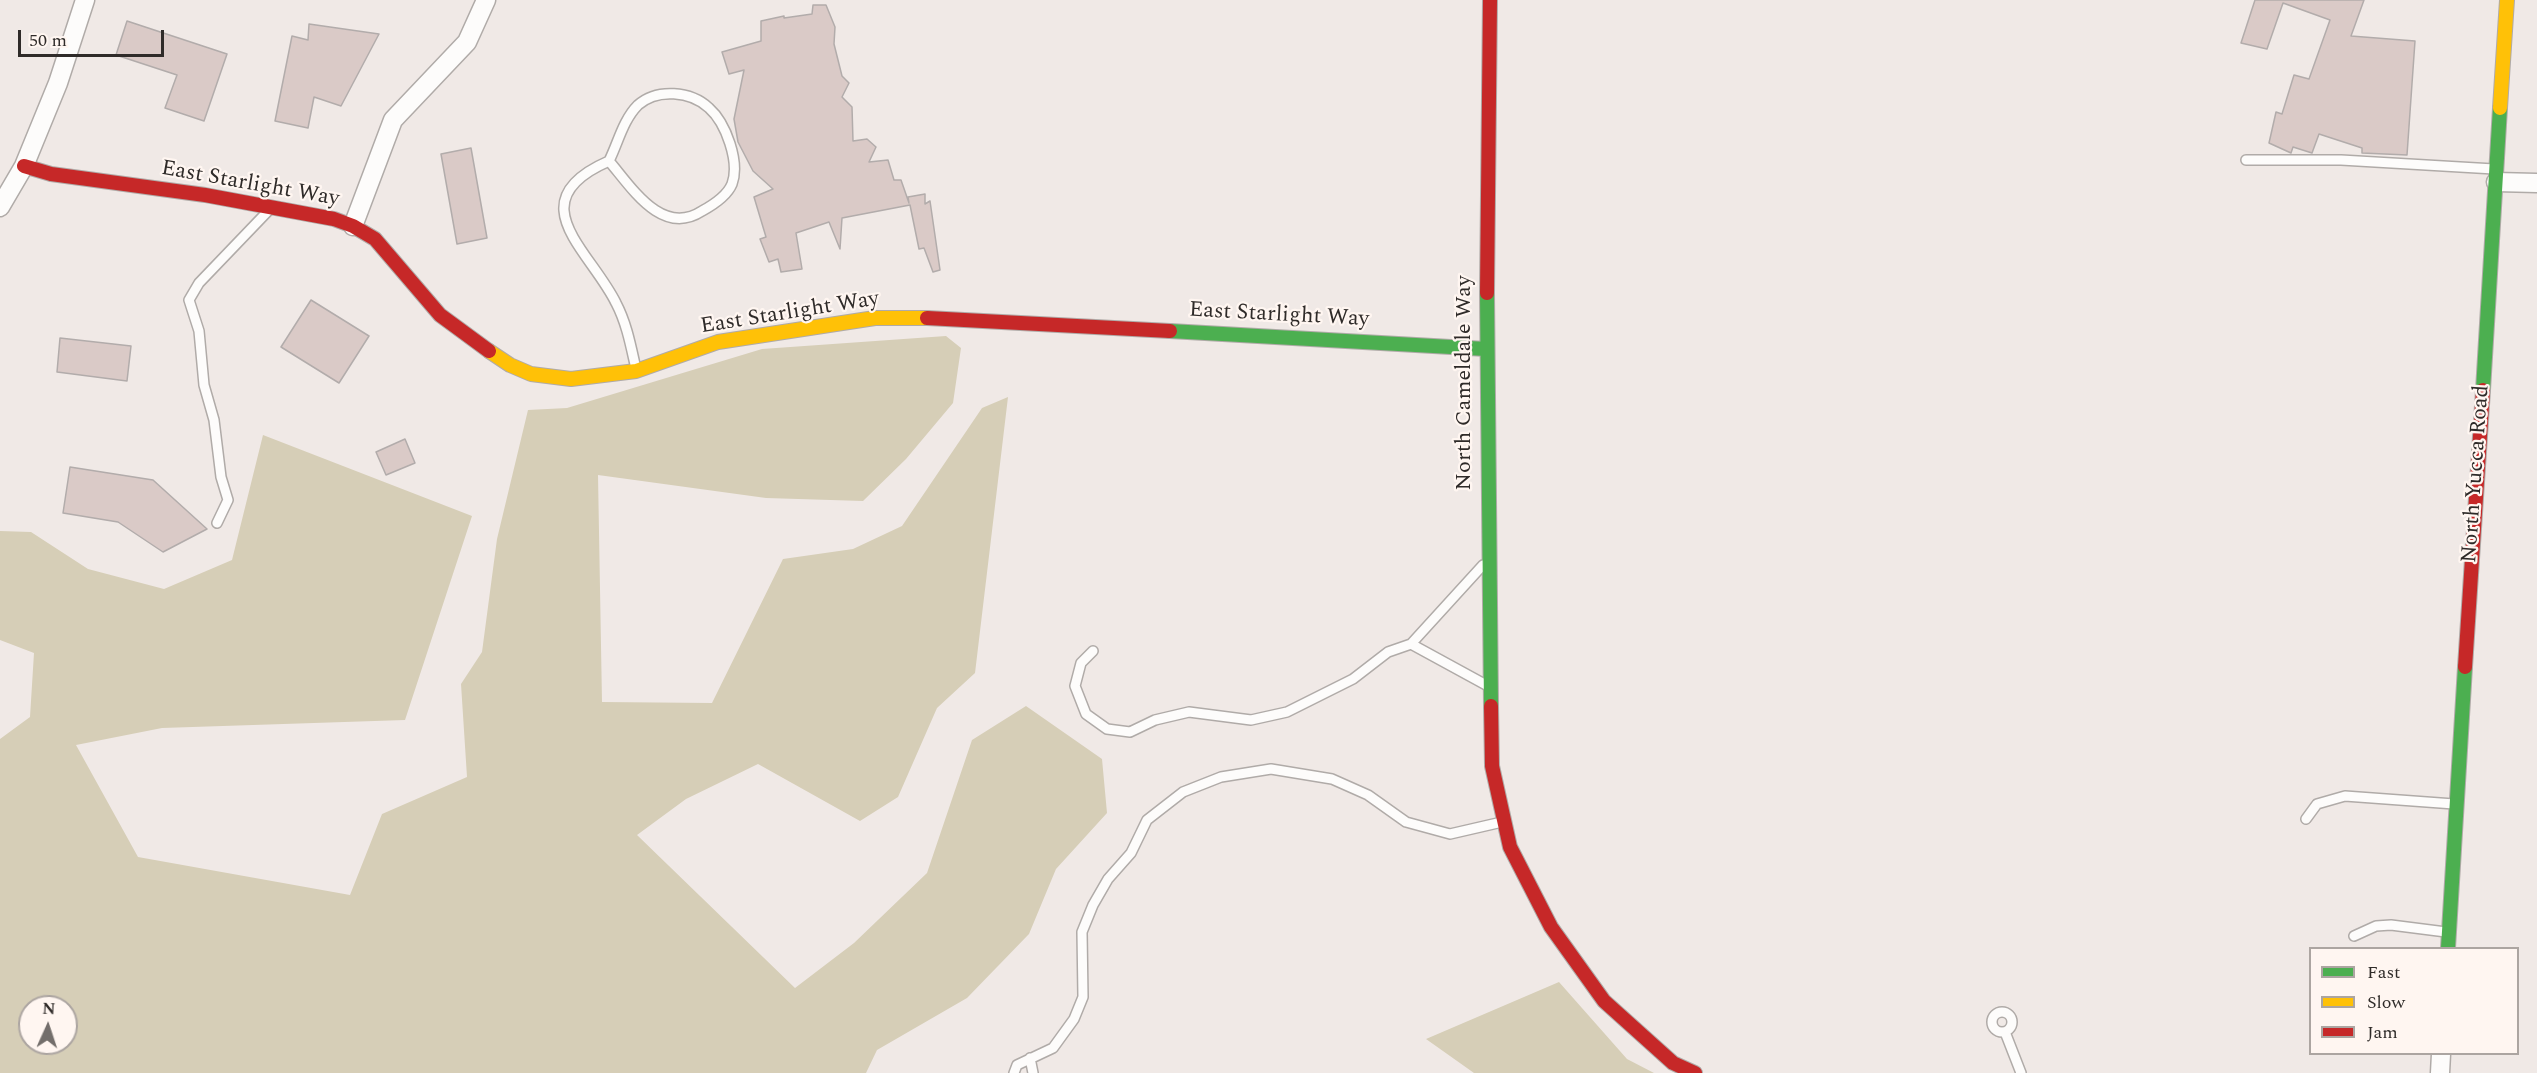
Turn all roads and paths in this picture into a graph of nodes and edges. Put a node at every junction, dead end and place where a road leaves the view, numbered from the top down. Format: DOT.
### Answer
graph roads {
  1 [pos="85,0"];
  2 [pos="486,0"];
  3 [pos="1490,0"];
  4 [pos="2507,0"];
  5 [pos="2246,160"];
  6 [pos="609,161"];
  7 [pos="24,166"];
  8 [pos="2496,176"];
  9 [pos="2537,183"];
  10 [pos="0,207"];
  11 [pos="272,208"];
  12 [pos="353,226"];
  13 [pos="1486,349"];
  14 [pos="636,371"];
  15 [pos="217,523"];
  16 [pos="1489,558"];
  17 [pos="1412,644"];
  18 [pos="1093,651"];
  19 [pos="1491,688"];
  20 [pos="2457,804"];
  21 [pos="2306,819"];
  22 [pos="1504,821"];
  23 [pos="2449,932"];
  24 [pos="2354,936"];
  25 [pos="2448,947"];
  26 [pos="2005,1032"];
  27 [pos="2441,1055"];
  28 [pos="1030,1058"];
  29 [pos="1014,1073"];
  30 [pos="1033,1073"];
  31 [pos="1695,1073"];
  32 [pos="2021,1073"];
  33 [pos="2440,1073"];
  1 -- 7 [label="street"];
  2 -- 12 [label="street"];
  3 -- 13 [label="street, North Cameldale Way"];
  4 -- 8 [label="street, North Yucca Road"];
  5 -- 8 [label="lane"];
  6 -- 6 [label="lane"];
  6 -- 14 [label="lane"];
  7 -- 10 [label="street"];
  7 -- 11 [label="street, East Starlight Way"];
  8 -- 9 [label="street"];
  8 -- 20 [label="street, North Yucca Road"];
  11 -- 12 [label="street, East Starlight Way"];
  11 -- 15 [label="lane"];
  12 -- 14 [label="street, East Starlight Way"];
  13 -- 14 [label="street, East Starlight Way"];
  13 -- 16 [label="street, North Cameldale Way"];
  16 -- 17 [label="lane"];
  16 -- 19 [label="street, North Cameldale Way"];
  17 -- 18 [label="lane"];
  17 -- 19 [label="lane"];
  19 -- 22 [label="street, North Cameldale Way"];
  20 -- 21 [label="lane"];
  20 -- 23 [label="street, North Yucca Road"];
  22 -- 28 [label="lane"];
  22 -- 31 [label="street, North Cameldale Way"];
  23 -- 24 [label="lane"];
  23 -- 25 [label="street, North Yucca Road"];
  26 -- 32 [label="lane"];
  27 -- 33 [label="street"];
  28 -- 29 [label="lane"];
  28 -- 30 [label="lane"];
}
